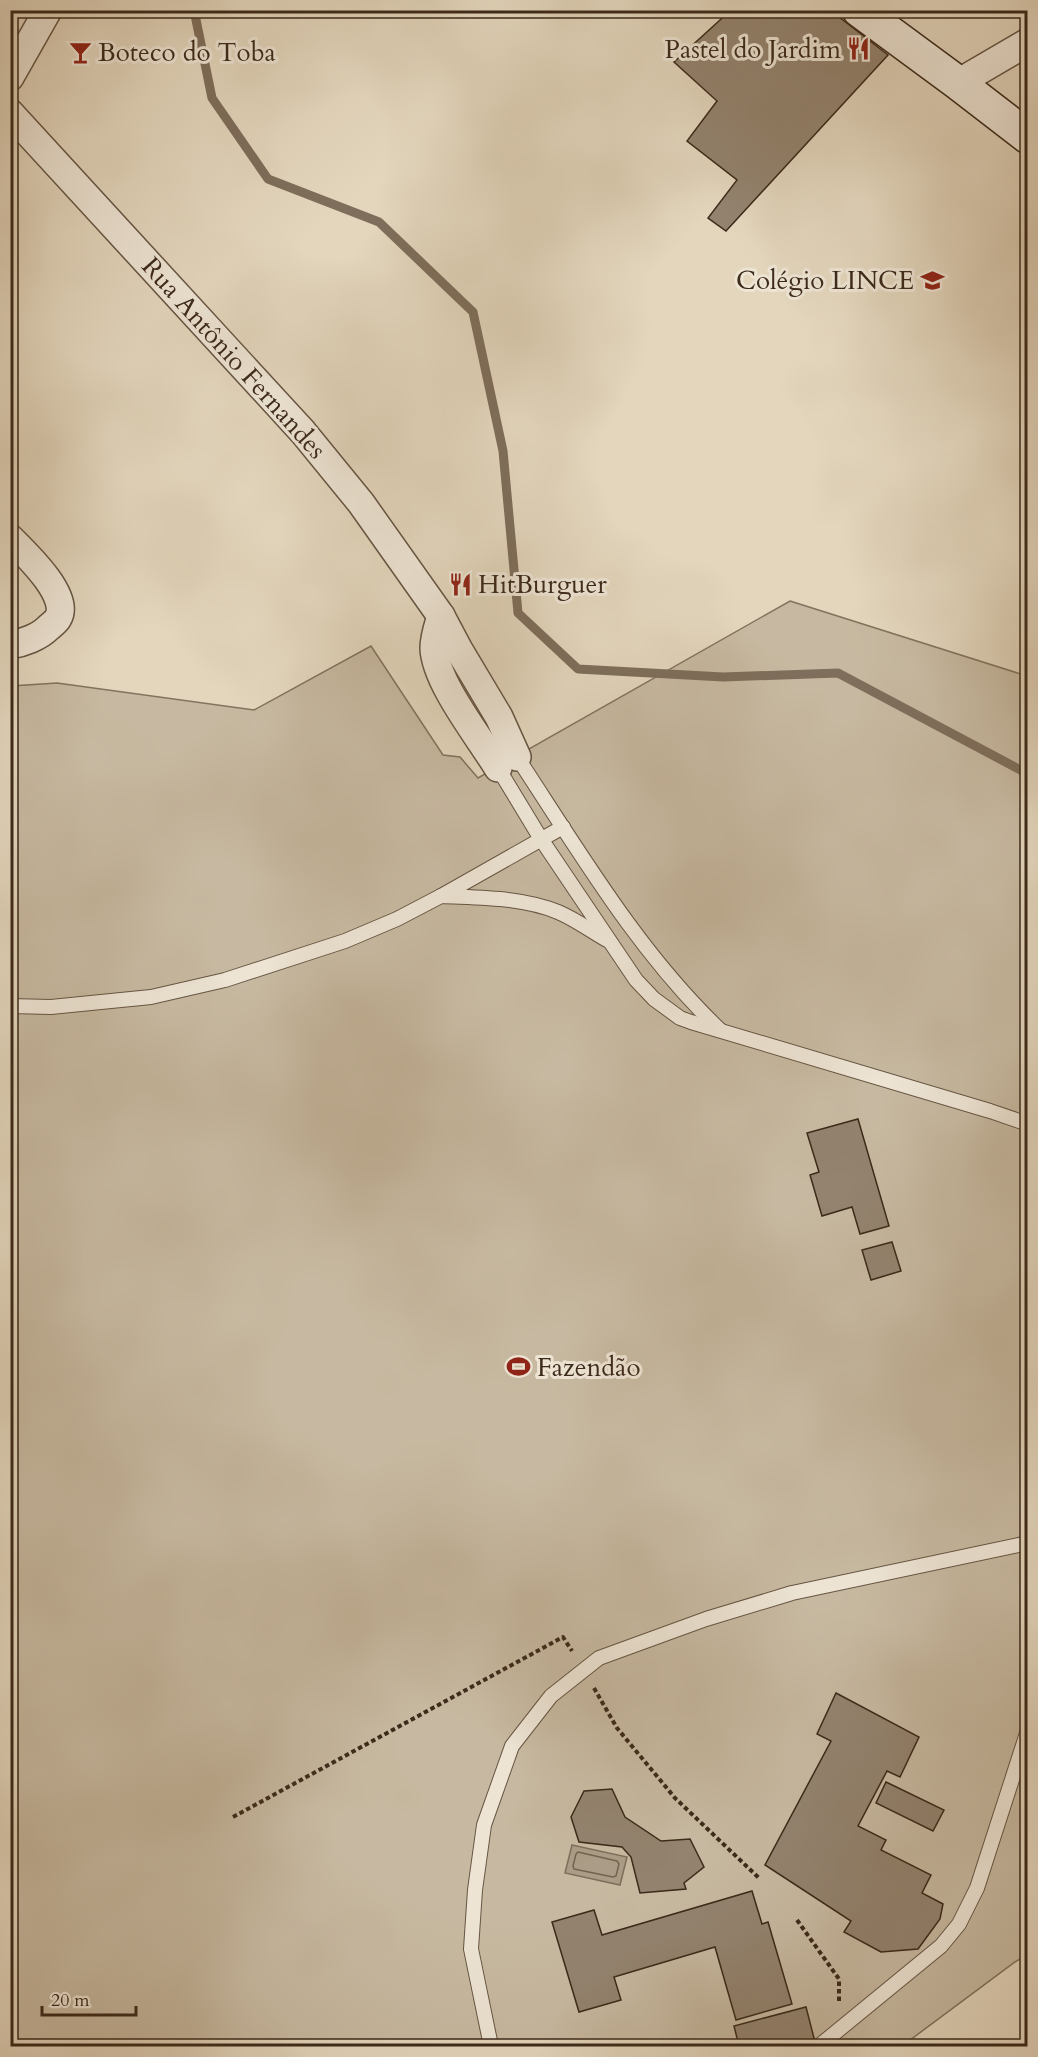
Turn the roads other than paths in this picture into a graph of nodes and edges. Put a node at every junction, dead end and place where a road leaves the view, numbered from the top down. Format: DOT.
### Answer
graph roads {
  1 [pos="48,10"];
  2 [pos="859,10"];
  3 [pos="1028,42"];
  4 [pos="10,77"];
  5 [pos="958,83"];
  6 [pos="10,113"];
  7 [pos="1028,137"];
  8 [pos="10,538"];
  9 [pos="10,645"];
  10 [pos="507,762"];
  11 [pos="563,827"];
  12 [pos="541,839"];
  13 [pos="441,896"];
  14 [pos="611,942"];
  15 [pos="10,1006"];
  16 [pos="720,1030"];
  17 [pos="1028,1124"];
  18 [pos="1028,1544"];
  19 [pos="1028,1730"];
  20 [pos="492,2046"];
  21 [pos="819,2046"];
  1 -- 4 [label="street"];
  2 -- 5 [label="street"];
  3 -- 5 [label="street"];
  5 -- 7 [label="street"];
  6 -- 10 [label="street, Rua Antônio Fernandes"];
  8 -- 9 [label="street"];
  10 -- 11 [label="lane"];
  10 -- 12 [label="lane"];
  11 -- 12 [label="lane"];
  11 -- 16 [label="lane"];
  12 -- 13 [label="lane"];
  12 -- 14 [label="lane"];
  13 -- 14 [label="lane"];
  13 -- 15 [label="lane"];
  14 -- 16 [label="lane"];
  16 -- 17 [label="lane"];
  18 -- 20 [label="lane"];
  19 -- 21 [label="lane"];
}
